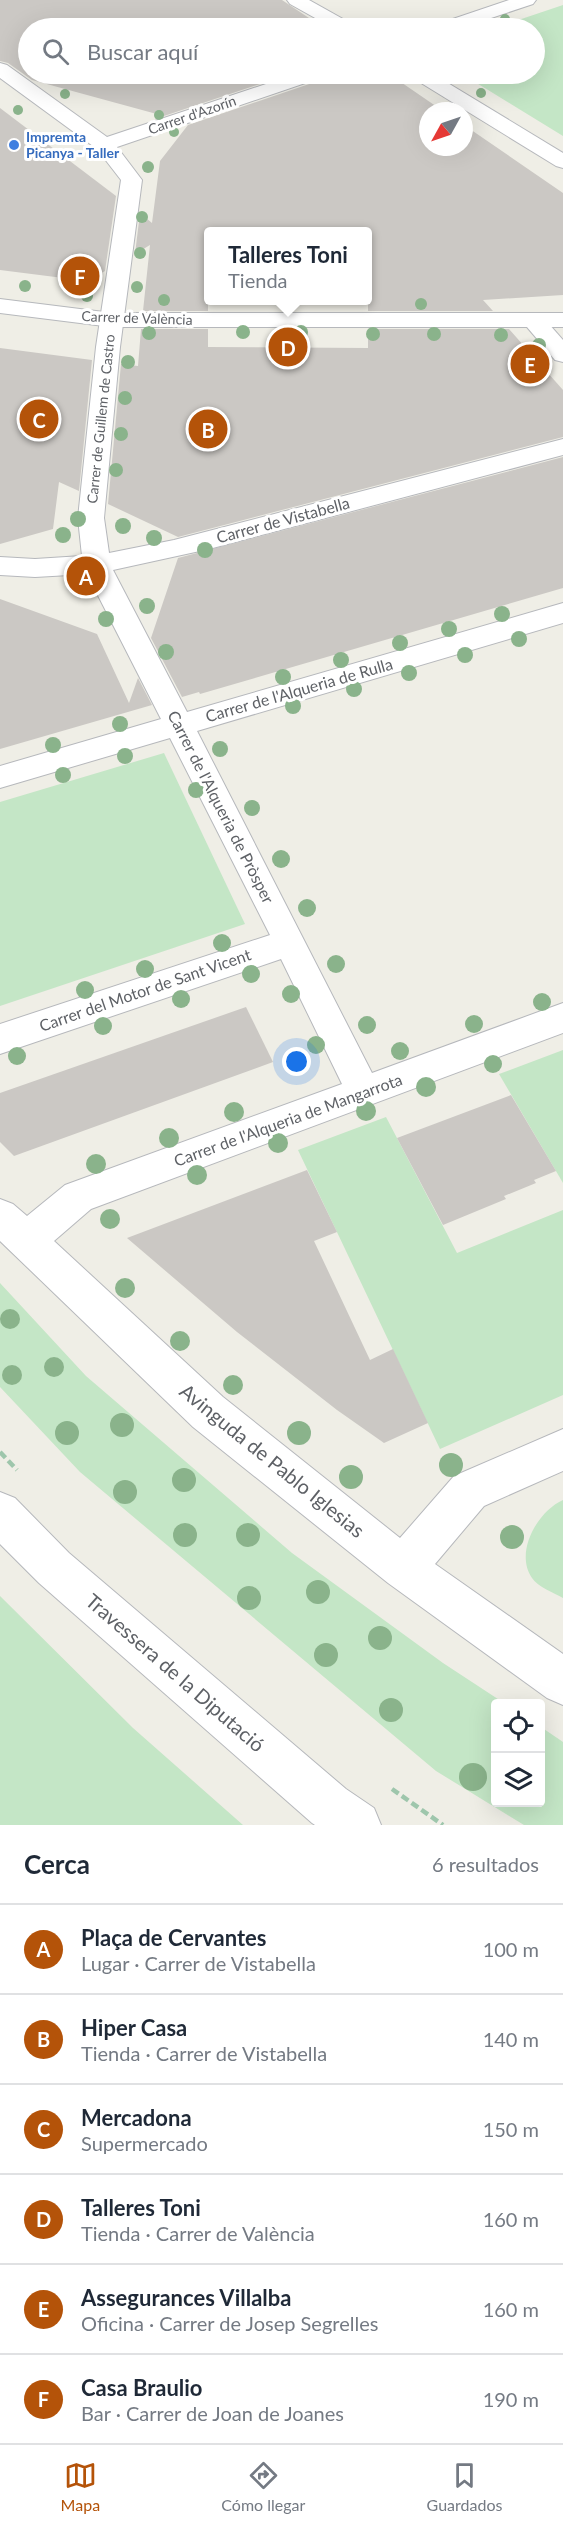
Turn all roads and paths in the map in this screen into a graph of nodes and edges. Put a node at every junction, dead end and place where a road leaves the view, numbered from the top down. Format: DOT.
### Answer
graph roads {
  1 [pos="296,0"];
  2 [pos="527,0"];
  3 [pos="328,18"];
  4 [pos="474,18"];
  5 [pos="0,69"];
  6 [pos="18,82"];
  7 [pos="21,84"];
  8 [pos="284,84"];
  9 [pos="436,84"];
  10 [pos="104,145"];
  11 [pos="563,162"];
  12 [pos="0,306"];
  13 [pos="112,320"];
  14 [pos="532,320"];
  15 [pos="563,320"];
  16 [pos="563,356"];
  17 [pos="563,447"];
  18 [pos="91,518"];
  19 [pos="0,566"];
  20 [pos="97,566"];
  21 [pos="563,613"];
  22 [pos="179,724"];
  23 [pos="0,777"];
  24 [pos="290,942"];
  25 [pos="563,1018"];
  26 [pos="0,1039"];
  27 [pos="364,1093"];
  28 [pos="13,1229"];
  29 [pos="563,1450"];
  30 [pos="0,1513"];
  31 [pos="403,1568"];
  32 [pos="563,1682"];
  33 [pos="357,1825"];
  1 -- 3 [label="street"];
  2 -- 4 [label="street"];
  5 -- 6 [label="street, Carrer de Guillem de Castro"];
  7 -- 10 [label="street, Carrer de Guillem de Castro"];
  8 -- 10 [label="street, Carrer d'Azorín"];
  9 -- 11 [label="street"];
  10 -- 13 [label="street, Carrer de Guillem de Castro"];
  12 -- 13 [label="street, Carrer de València"];
  13 -- 14 [label="street, Carrer de València"];
  13 -- 18 [label="street, Carrer de Guillem de Castro"];
  14 -- 15 [label="street, Carrer de València"];
  14 -- 16 [label="street"];
  17 -- 20 [label="street, Carrer de Vistabella"];
  18 -- 20 [label="street, Carrer de l'Alqueria de Pròsper"];
  19 -- 20 [label="street, Carrer de Vistabella"];
  20 -- 22 [label="street, Carrer de l'Alqueria de Pròsper"];
  21 -- 22 [label="street, Carrer de l'Alqueria de Rulla"];
  22 -- 23 [label="street, Carrer de l'Alqueria de Rulla"];
  22 -- 24 [label="street, Carrer de l'Alqueria de Pròsper"];
  24 -- 26 [label="street, Carrer del Motor de Sant Vicent"];
  24 -- 27 [label="street, Carrer de l'Alqueria de Pròsper"];
  25 -- 27 [label="street, Carrer de l'Alqueria de Mangarrota"];
  27 -- 28 [label="street, Carrer de l'Alqueria de Mangarrota"];
  28 -- 31 [label="street, Avinguda de Pablo Iglesias"];
  29 -- 31 [label="street"];
  30 -- 33 [label="street, Travessera de la Diputació"];
  31 -- 32 [label="street, Avinguda de Pablo Iglesias"];
}
